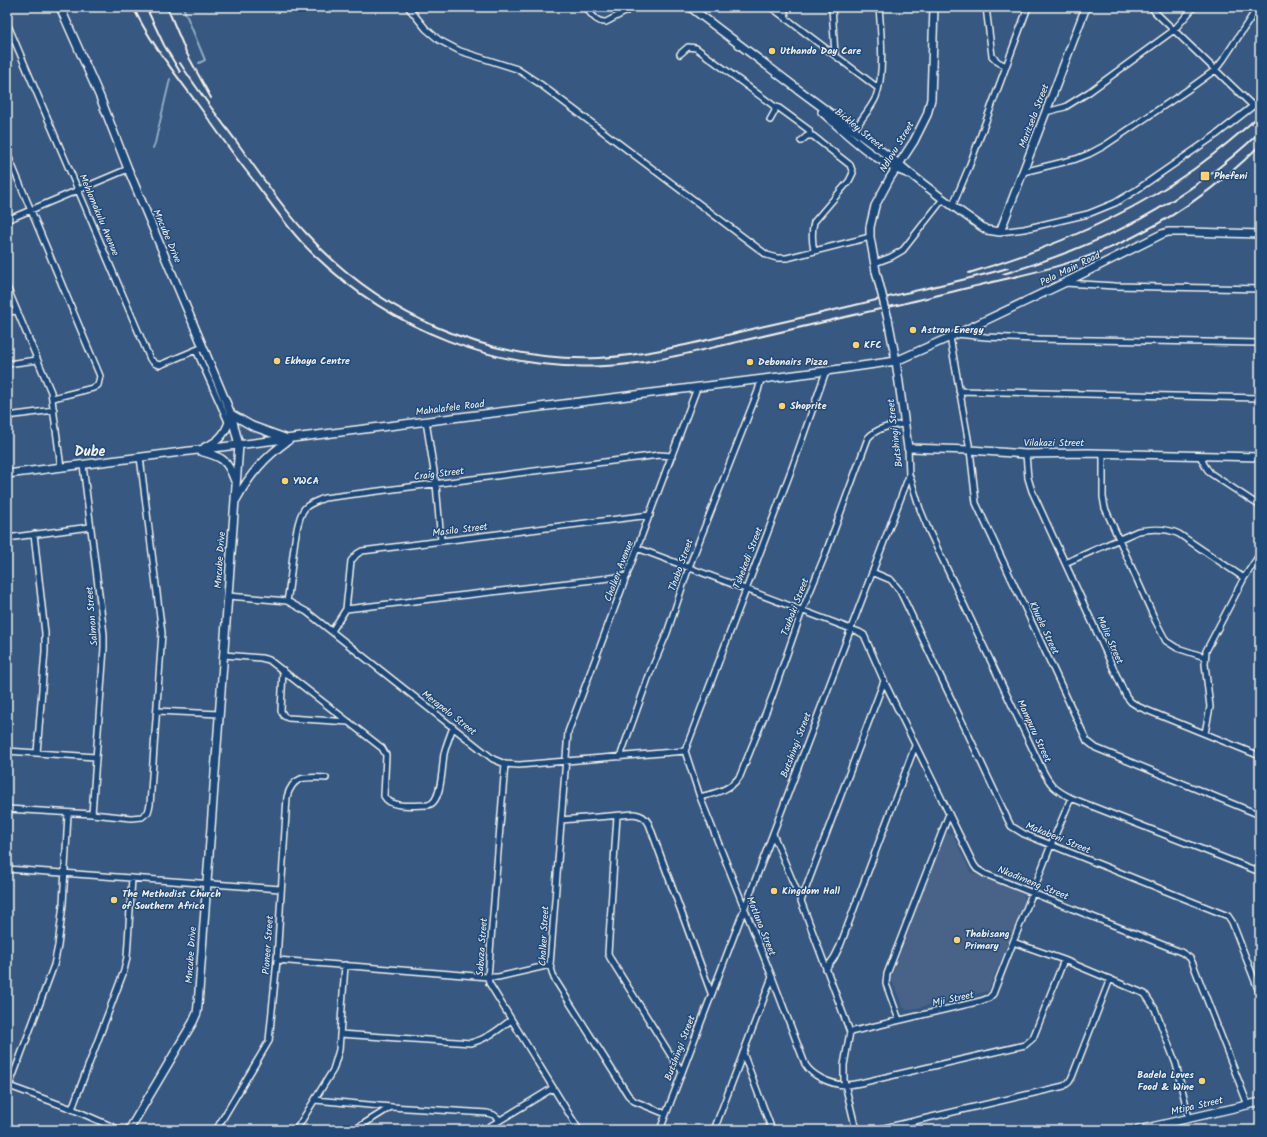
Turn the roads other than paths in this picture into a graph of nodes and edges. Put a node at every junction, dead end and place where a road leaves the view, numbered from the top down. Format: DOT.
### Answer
graph roads {
  1 [pos="60,7"];
  2 [pos="408,7"];
  3 [pos="585,7"];
  4 [pos="631,7"];
  5 [pos="690,7"];
  6 [pos="771,7"];
  7 [pos="784,7"];
  8 [pos="832,7"];
  9 [pos="879,7"];
  10 [pos="934,7"];
  11 [pos="986,7"];
  12 [pos="1028,7"];
  13 [pos="1086,7"];
  14 [pos="1151,7"];
  15 [pos="1194,7"];
  16 [pos="1258,7"];
  17 [pos="786,18"];
  18 [pos="7,23"];
  19 [pos="1174,30"];
  20 [pos="680,54"];
  21 [pos="835,55"];
  22 [pos="1006,66"];
  23 [pos="1215,70"];
  24 [pos="878,88"];
  25 [pos="799,90"];
  26 [pos="1260,99"];
  27 [pos="774,106"];
  28 [pos="1253,106"];
  29 [pos="1046,112"];
  30 [pos="770,120"];
  31 [pos="854,130"];
  32 [pos="810,135"];
  33 [pos="801,141"];
  34 [pos="7,153"];
  35 [pos="897,167"];
  36 [pos="128,169"];
  37 [pos="1023,172"];
  38 [pos="78,190"];
  39 [pos="943,199"];
  40 [pos="953,205"];
  41 [pos="31,210"];
  42 [pos="7,220"];
  43 [pos="1000,232"];
  44 [pos="1260,234"];
  45 [pos="870,237"];
  46 [pos="814,251"];
  47 [pos="875,263"];
  48 [pos="1064,283"];
  49 [pos="7,287"];
  50 [pos="1260,289"];
  51 [pos="17,311"];
  52 [pos="7,312"];
  53 [pos="888,319"];
  54 [pos="954,336"];
  55 [pos="1260,343"];
  56 [pos="199,348"];
  57 [pos="37,360"];
  58 [pos="896,360"];
  59 [pos="7,364"];
  60 [pos="826,371"];
  61 [pos="761,379"];
  62 [pos="697,388"];
  63 [pos="959,391"];
  64 [pos="53,398"];
  65 [pos="1260,398"];
  66 [pos="54,410"];
  67 [pos="231,414"];
  68 [pos="7,416"];
  69 [pos="426,421"];
  70 [pos="229,424"];
  71 [pos="904,424"];
  72 [pos="289,439"];
  73 [pos="239,445"];
  74 [pos="908,448"];
  75 [pos="196,450"];
  76 [pos="970,450"];
  77 [pos="1026,454"];
  78 [pos="1103,454"];
  79 [pos="672,456"];
  80 [pos="1200,456"];
  81 [pos="140,457"];
  82 [pos="1260,457"];
  83 [pos="83,465"];
  84 [pos="61,468"];
  85 [pos="7,474"];
  86 [pos="910,476"];
  87 [pos="235,483"];
  88 [pos="436,484"];
  89 [pos="234,504"];
  90 [pos="1260,506"];
  91 [pos="650,515"];
  92 [pos="90,527"];
  93 [pos="34,534"];
  94 [pos="7,538"];
  95 [pos="1120,539"];
  96 [pos="441,541"];
  97 [pos="638,548"];
  98 [pos="1260,554"];
  99 [pos="1065,563"];
  100 [pos="689,568"];
  101 [pos="872,572"];
  102 [pos="627,576"];
  103 [pos="1244,578"];
  104 [pos="746,589"];
  105 [pos="228,596"];
  106 [pos="288,601"];
  107 [pos="346,609"];
  108 [pos="802,611"];
  109 [pos="851,629"];
  110 [pos="332,631"];
  111 [pos="224,655"];
  112 [pos="1205,657"];
  113 [pos="283,670"];
  114 [pos="884,681"];
  115 [pos="157,711"];
  116 [pos="219,714"];
  117 [pos="349,722"];
  118 [pos="453,727"];
  119 [pos="1205,734"];
  120 [pos="915,746"];
  121 [pos="7,751"];
  122 [pos="685,751"];
  123 [pos="37,753"];
  124 [pos="1260,756"];
  125 [pos="95,757"];
  126 [pos="620,757"];
  127 [pos="565,762"];
  128 [pos="505,764"];
  129 [pos="326,778"];
  130 [pos="700,797"];
  131 [pos="1071,798"];
  132 [pos="7,809"];
  133 [pos="68,814"];
  134 [pos="92,814"];
  135 [pos="949,814"];
  136 [pos="1260,814"];
  137 [pos="617,816"];
  138 [pos="561,820"];
  139 [pos="773,834"];
  140 [pos="1051,845"];
  141 [pos="7,869"];
  142 [pos="64,872"];
  143 [pos="1260,872"];
  144 [pos="132,878"];
  145 [pos="207,884"];
  146 [pos="281,889"];
  147 [pos="1032,893"];
  148 [pos="801,901"];
  149 [pos="745,909"];
  150 [pos="1013,942"];
  151 [pos="277,960"];
  152 [pos="1064,960"];
  153 [pos="345,965"];
  154 [pos="550,965"];
  155 [pos="826,969"];
  156 [pos="488,977"];
  157 [pos="772,977"];
  158 [pos="1110,979"];
  159 [pos="712,993"];
  160 [pos="1260,994"];
  161 [pos="511,1020"];
  162 [pos="899,1020"];
  163 [pos="850,1032"];
  164 [pos="340,1034"];
  165 [pos="743,1053"];
  166 [pos="682,1072"];
  167 [pos="844,1085"];
  168 [pos="9,1086"];
  169 [pos="552,1088"];
  170 [pos="7,1092"];
  171 [pos="315,1100"];
  172 [pos="1260,1102"];
  173 [pos="1248,1105"];
  174 [pos="391,1107"];
  175 [pos="72,1109"];
  176 [pos="666,1114"];
  177 [pos="1189,1118"];
  178 [pos="500,1120"];
  179 [pos="120,1130"];
  180 [pos="129,1130"];
  181 [pos="216,1130"];
  182 [pos="296,1130"];
  183 [pos="354,1130"];
  184 [pos="484,1130"];
  185 [pos="579,1130"];
  186 [pos="660,1130"];
  187 [pos="714,1130"];
  188 [pos="772,1130"];
  189 [pos="856,1130"];
  190 [pos="876,1130"];
  191 [pos="1138,1130"];
  1 -- 36 [label="street, Mncube Drive"];
  2 -- 46 [label="street"];
  3 -- 4 [label="street"];
  5 -- 25 [label="street, Bickley Street"];
  6 -- 17 [label="street"];
  7 -- 17 [label="street"];
  8 -- 21 [label="street"];
  9 -- 24 [label="street"];
  10 -- 35 [label="street, Ndlovu Street"];
  11 -- 22 [label="street"];
  12 -- 22 [label="street"];
  13 -- 29 [label="street, Maritsela Street"];
  14 -- 19 [label="street"];
  15 -- 19 [label="street"];
  16 -- 23 [label="street"];
  17 -- 21 [label="street"];
  18 -- 38 [label="street, Mehlomakulu Avenue"];
  19 -- 23 [label="street"];
  19 -- 29 [label="street"];
  20 -- 27 [label="street"];
  21 -- 24 [label="street"];
  22 -- 40 [label="street"];
  23 -- 28 [label="street"];
  23 -- 37 [label="street"];
  24 -- 31 [label="street"];
  25 -- 31 [label="street, Bickley Street"];
  25 -- 35 [label="street, Bickley Street"];
  26 -- 28 [label="street"];
  27 -- 30 [label="street"];
  27 -- 32 [label="street"];
  28 -- 43 [label="street"];
  29 -- 37 [label="street, Maritsela Street"];
  31 -- 35 [label="street, Bickley Street"];
  32 -- 33 [label="street"];
  32 -- 46 [label="street"];
  34 -- 41 [label="street"];
  35 -- 39 [label="street, Bickley Street"];
  35 -- 45 [label="street, Ndlovu Street"];
  36 -- 38 [label="street"];
  36 -- 56 [label="street, Mncube Drive"];
  37 -- 43 [label="street, Maritsela Street"];
  38 -- 41 [label="street"];
  38 -- 56 [label="street, Mehlomakulu Avenue"];
  39 -- 40 [label="street, Bickley Street"];
  39 -- 47 [label="street"];
  40 -- 43 [label="street, Bickley Street"];
  41 -- 42 [label="street"];
  41 -- 64 [label="street"];
  44 -- 48 [label="street, Pela Main Road"];
  45 -- 46 [label="street"];
  45 -- 47 [label="street, Ndlovu Street"];
  47 -- 53 [label="street, Ndlovu Street, bridge"];
  48 -- 50 [label="street"];
  48 -- 54 [label="street, Pela Main Road"];
  49 -- 51 [label="street"];
  51 -- 52 [label="street"];
  51 -- 57 [label="street"];
  53 -- 58 [label="street, Butshingi Street"];
  54 -- 55 [label="street"];
  54 -- 58 [label="street, Pela Main Road"];
  54 -- 63 [label="street, Khuele Street"];
  56 -- 67 [label="street, Mncube Drive"];
  56 -- 70 [label="street"];
  57 -- 59 [label="street"];
  57 -- 64 [label="street"];
  58 -- 60 [label="street, Mahalafele Road"];
  58 -- 71 [label="street, Butshingi Street"];
  60 -- 61 [label="street, Mahalafele Road"];
  60 -- 104 [label="street, Tshekedi Street"];
  61 -- 62 [label="street, Mahalafele Road"];
  61 -- 100 [label="street, Thabo Street"];
  62 -- 69 [label="street, Mahalafele Road"];
  62 -- 79 [label="street, Chalker Avenue"];
  63 -- 65 [label="street"];
  63 -- 76 [label="street, Khuele Street"];
  64 -- 66 [label="street"];
  66 -- 68 [label="street"];
  66 -- 84 [label="street"];
  67 -- 70 [label="street"];
  67 -- 72 [label="street"];
  67 -- 73 [label="street, Mncube Drive"];
  69 -- 72 [label="street, Mahalafele Road"];
  69 -- 88 [label="street"];
  70 -- 75 [label="street"];
  71 -- 74 [label="street, Butshingi Street"];
  71 -- 108 [label="street, Tsubaki Street"];
  72 -- 73 [label="street, Mahalafele Road"];
  72 -- 89 [label="street"];
  73 -- 75 [label="street, Mahalafele Road"];
  73 -- 87 [label="street, Mncube Drive"];
  74 -- 76 [label="street, Vilakazi Street"];
  74 -- 86 [label="street, Butshingi Street"];
  75 -- 81 [label="street, Mahalafele Road"];
  75 -- 87 [label="street"];
  76 -- 77 [label="street, Vilakazi Street"];
  76 -- 136 [label="street, Khuele Street"];
  77 -- 78 [label="street, Vilakazi Street"];
  77 -- 99 [label="street, Malie Street"];
  78 -- 80 [label="street, Vilakazi Street"];
  78 -- 95 [label="street"];
  79 -- 88 [label="street, Craig Street"];
  79 -- 91 [label="street, Chalker Avenue"];
  80 -- 82 [label="street, Vilakazi Street"];
  80 -- 90 [label="street"];
  81 -- 83 [label="street, Mahalafele Road"];
  81 -- 115 [label="street"];
  83 -- 84 [label="street, Mahalafele Road"];
  83 -- 92 [label="street, Salmon Street"];
  84 -- 85 [label="street, Mahalafele Road"];
  86 -- 101 [label="street, Butshingi Street"];
  86 -- 131 [label="street, Mampuru Street"];
  87 -- 89 [label="street, Mncube Drive"];
  88 -- 96 [label="street"];
  88 -- 106 [label="street, Craig Street"];
  89 -- 105 [label="street, Mncube Drive"];
  91 -- 96 [label="street, Masilo Street"];
  91 -- 97 [label="street, Chalker Avenue"];
  92 -- 93 [label="street"];
  92 -- 125 [label="street, Salmon Street"];
  93 -- 94 [label="street"];
  93 -- 123 [label="street"];
  95 -- 99 [label="street"];
  95 -- 103 [label="street"];
  95 -- 112 [label="street"];
  96 -- 107 [label="street, Masilo Street"];
  97 -- 100 [label="street, Nkadimeng Street"];
  97 -- 102 [label="street, Chalker Avenue"];
  98 -- 103 [label="street"];
  99 -- 119 [label="street, Malie Street"];
  100 -- 104 [label="street, Nkadimeng Street"];
  100 -- 126 [label="street, Thabo Street"];
  101 -- 109 [label="street, Butshingi Street"];
  101 -- 140 [label="street, Makabeni Street"];
  102 -- 107 [label="street"];
  102 -- 127 [label="street, Chalker Avenue"];
  103 -- 112 [label="street"];
  104 -- 108 [label="street, Nkadimeng Street"];
  104 -- 122 [label="street, Tshekedi Street"];
  105 -- 106 [label="street, Merapelo Street"];
  105 -- 111 [label="street, Mncube Drive"];
  106 -- 110 [label="street, Merapelo Street"];
  107 -- 110 [label="street, Masilo Street"];
  108 -- 109 [label="street, Nkadimeng Street"];
  108 -- 130 [label="street, Tsubaki Street"];
  109 -- 114 [label="street, Nkadimeng Street"];
  109 -- 139 [label="street, Butshingi Street"];
  110 -- 118 [label="street, Merapelo Street"];
  111 -- 113 [label="street"];
  111 -- 116 [label="street, Mncube Drive"];
  112 -- 119 [label="street"];
  113 -- 117 [label="street"];
  113 -- 117 [label="street"];
  114 -- 120 [label="street, Nkadimeng Street"];
  114 -- 148 [label="street"];
  115 -- 116 [label="street"];
  115 -- 134 [label="street"];
  116 -- 145 [label="street, Mncube Drive"];
  117 -- 118 [label="street"];
  118 -- 128 [label="street, Merapelo Street"];
  119 -- 124 [label="street, Malie Street"];
  120 -- 135 [label="street, Nkadimeng Street"];
  120 -- 155 [label="street"];
  121 -- 123 [label="street"];
  122 -- 126 [label="street, Merapelo Street"];
  122 -- 130 [label="street, Motlana Street"];
  123 -- 125 [label="street"];
  125 -- 134 [label="street, Salmon Street"];
  126 -- 127 [label="street, Merapelo Street"];
  127 -- 128 [label="street, Merapelo Street"];
  127 -- 138 [label="street, Chalker Street"];
  128 -- 156 [label="street, Sabuza Street"];
  129 -- 146 [label="street, Pioneer Street"];
  130 -- 149 [label="street, Motlana Street"];
  131 -- 140 [label="street, Mji Street"];
  131 -- 143 [label="street, Mampuru Street"];
  132 -- 133 [label="street"];
  133 -- 134 [label="street"];
  133 -- 142 [label="street"];
  135 -- 147 [label="street, Nkadimeng Street"];
  135 -- 162 [label="street"];
  137 -- 138 [label="street"];
  137 -- 159 [label="street"];
  137 -- 166 [label="street"];
  138 -- 154 [label="street, Chalker Street"];
  139 -- 148 [label="street"];
  139 -- 149 [label="street, Butshingi Street"];
  140 -- 147 [label="street, Mji Street"];
  140 -- 160 [label="street, Makabeni Street"];
  141 -- 142 [label="street"];
  142 -- 144 [label="street"];
  142 -- 168 [label="street"];
  144 -- 145 [label="street"];
  144 -- 175 [label="street"];
  145 -- 146 [label="street"];
  145 -- 180 [label="street, Mncube Drive"];
  146 -- 151 [label="street, Pioneer Street"];
  147 -- 150 [label="street, Mji Street"];
  147 -- 173 [label="street, Nkadimeng Street"];
  148 -- 155 [label="street"];
  149 -- 157 [label="street, Motlana Street"];
  149 -- 159 [label="street, Butshingi Street"];
  150 -- 152 [label="street"];
  150 -- 162 [label="street, Mji Street"];
  151 -- 153 [label="street"];
  151 -- 181 [label="street, Pioneer Street"];
  152 -- 158 [label="street"];
  152 -- 167 [label="street"];
  153 -- 156 [label="street"];
  153 -- 164 [label="street"];
  154 -- 156 [label="street"];
  154 -- 176 [label="street, Chalker Street"];
  155 -- 163 [label="street"];
  156 -- 161 [label="street, Sabuza Street"];
  157 -- 165 [label="street"];
  157 -- 167 [label="street, Motlana Street"];
  158 -- 177 [label="street"];
  158 -- 190 [label="street"];
  159 -- 166 [label="street, Butshingi Street"];
  161 -- 164 [label="street"];
  161 -- 169 [label="street, Sabuza Street"];
  162 -- 163 [label="street, Mji Street"];
  163 -- 167 [label="street"];
  164 -- 171 [label="street"];
  165 -- 187 [label="street"];
  165 -- 188 [label="street"];
  166 -- 176 [label="street, Butshingi Street"];
  167 -- 189 [label="street"];
  168 -- 170 [label="street"];
  168 -- 175 [label="street"];
  169 -- 178 [label="street"];
  169 -- 185 [label="street, Sabuza Street"];
  171 -- 174 [label="street"];
  171 -- 182 [label="street"];
  172 -- 173 [label="street, Mtipa Street"];
  173 -- 177 [label="street, Mtipa Street"];
  174 -- 178 [label="street"];
  174 -- 183 [label="street"];
  175 -- 179 [label="street"];
  176 -- 186 [label="street, Butshingi Street"];
  177 -- 191 [label="street, Mtipa Street"];
  178 -- 184 [label="street"];
}
